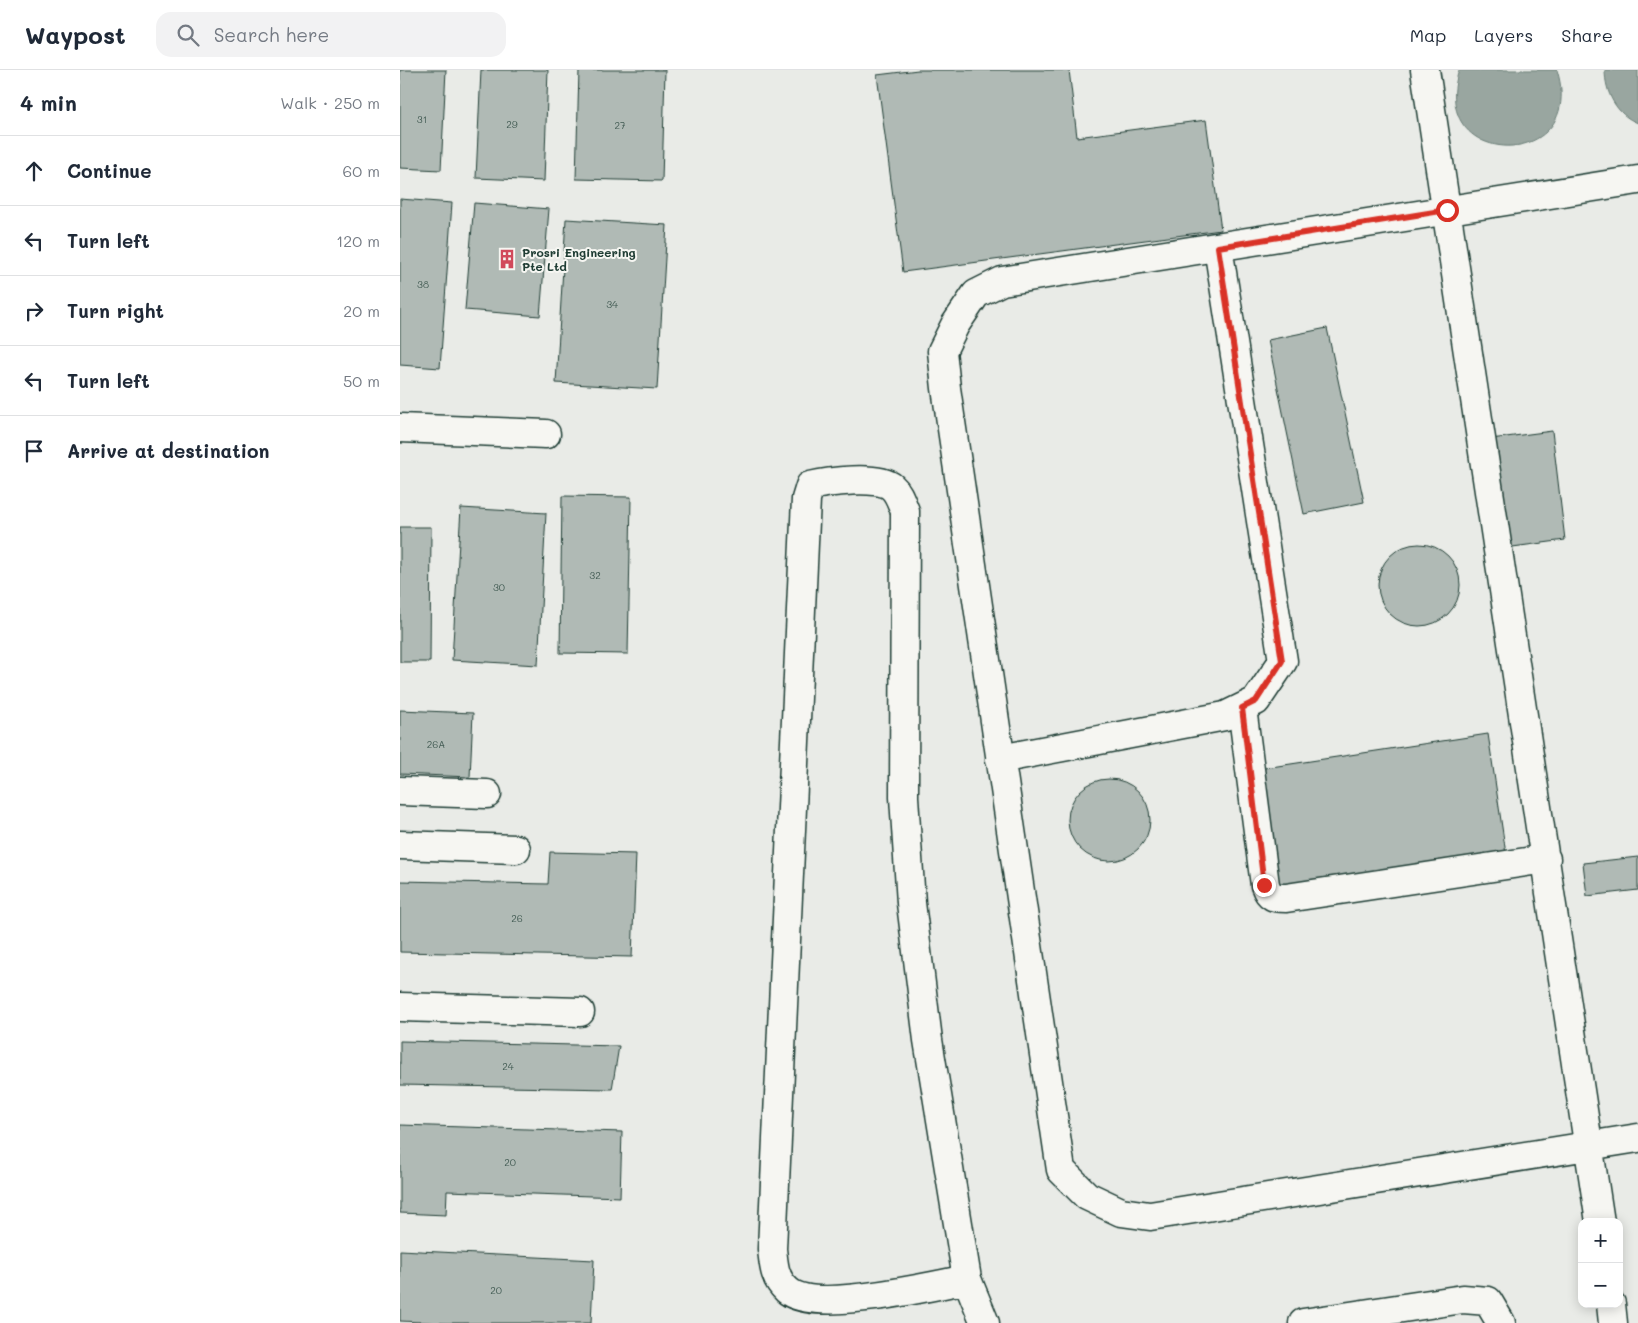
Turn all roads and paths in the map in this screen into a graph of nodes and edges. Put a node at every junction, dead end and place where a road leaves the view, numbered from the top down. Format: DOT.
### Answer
graph roads {
  1 [pos="1425,70"];
  2 [pos="1638,180"];
  3 [pos="1447,210"];
  4 [pos="1218,247"];
  5 [pos="400,428"];
  6 [pos="546,434"];
  7 [pos="1242,708"];
  8 [pos="1000,758"];
  9 [pos="400,791"];
  10 [pos="487,794"];
  11 [pos="400,845"];
  12 [pos="516,849"];
  13 [pos="1546,859"];
  14 [pos="400,1007"];
  15 [pos="580,1012"];
  16 [pos="1638,1138"];
  17 [pos="1590,1145"];
  18 [pos="1599,1218"];
  19 [pos="967,1279"];
  20 [pos="1611,1308"];
  21 [pos="985,1323"];
  22 [pos="1302,1323"];
  23 [pos="1501,1323"];
  24 [pos="1613,1323"];
  1 -- 3 [label="lane"];
  2 -- 3 [label="lane"];
  3 -- 4 [label="lane"];
  3 -- 13 [label="lane"];
  4 -- 7 [label="lane"];
  4 -- 8 [label="lane"];
  5 -- 6 [label="lane"];
  7 -- 8 [label="lane"];
  7 -- 13 [label="lane"];
  8 -- 17 [label="lane"];
  9 -- 10 [label="lane"];
  11 -- 12 [label="lane"];
  13 -- 17 [label="lane"];
  14 -- 15 [label="lane"];
  16 -- 17 [label="lane"];
  17 -- 18 [label="lane"];
  19 -- 19 [label="lane"];
  19 -- 21 [label="lane"];
  20 -- 24 [label="lane"];
  22 -- 23 [label="lane"];
}
